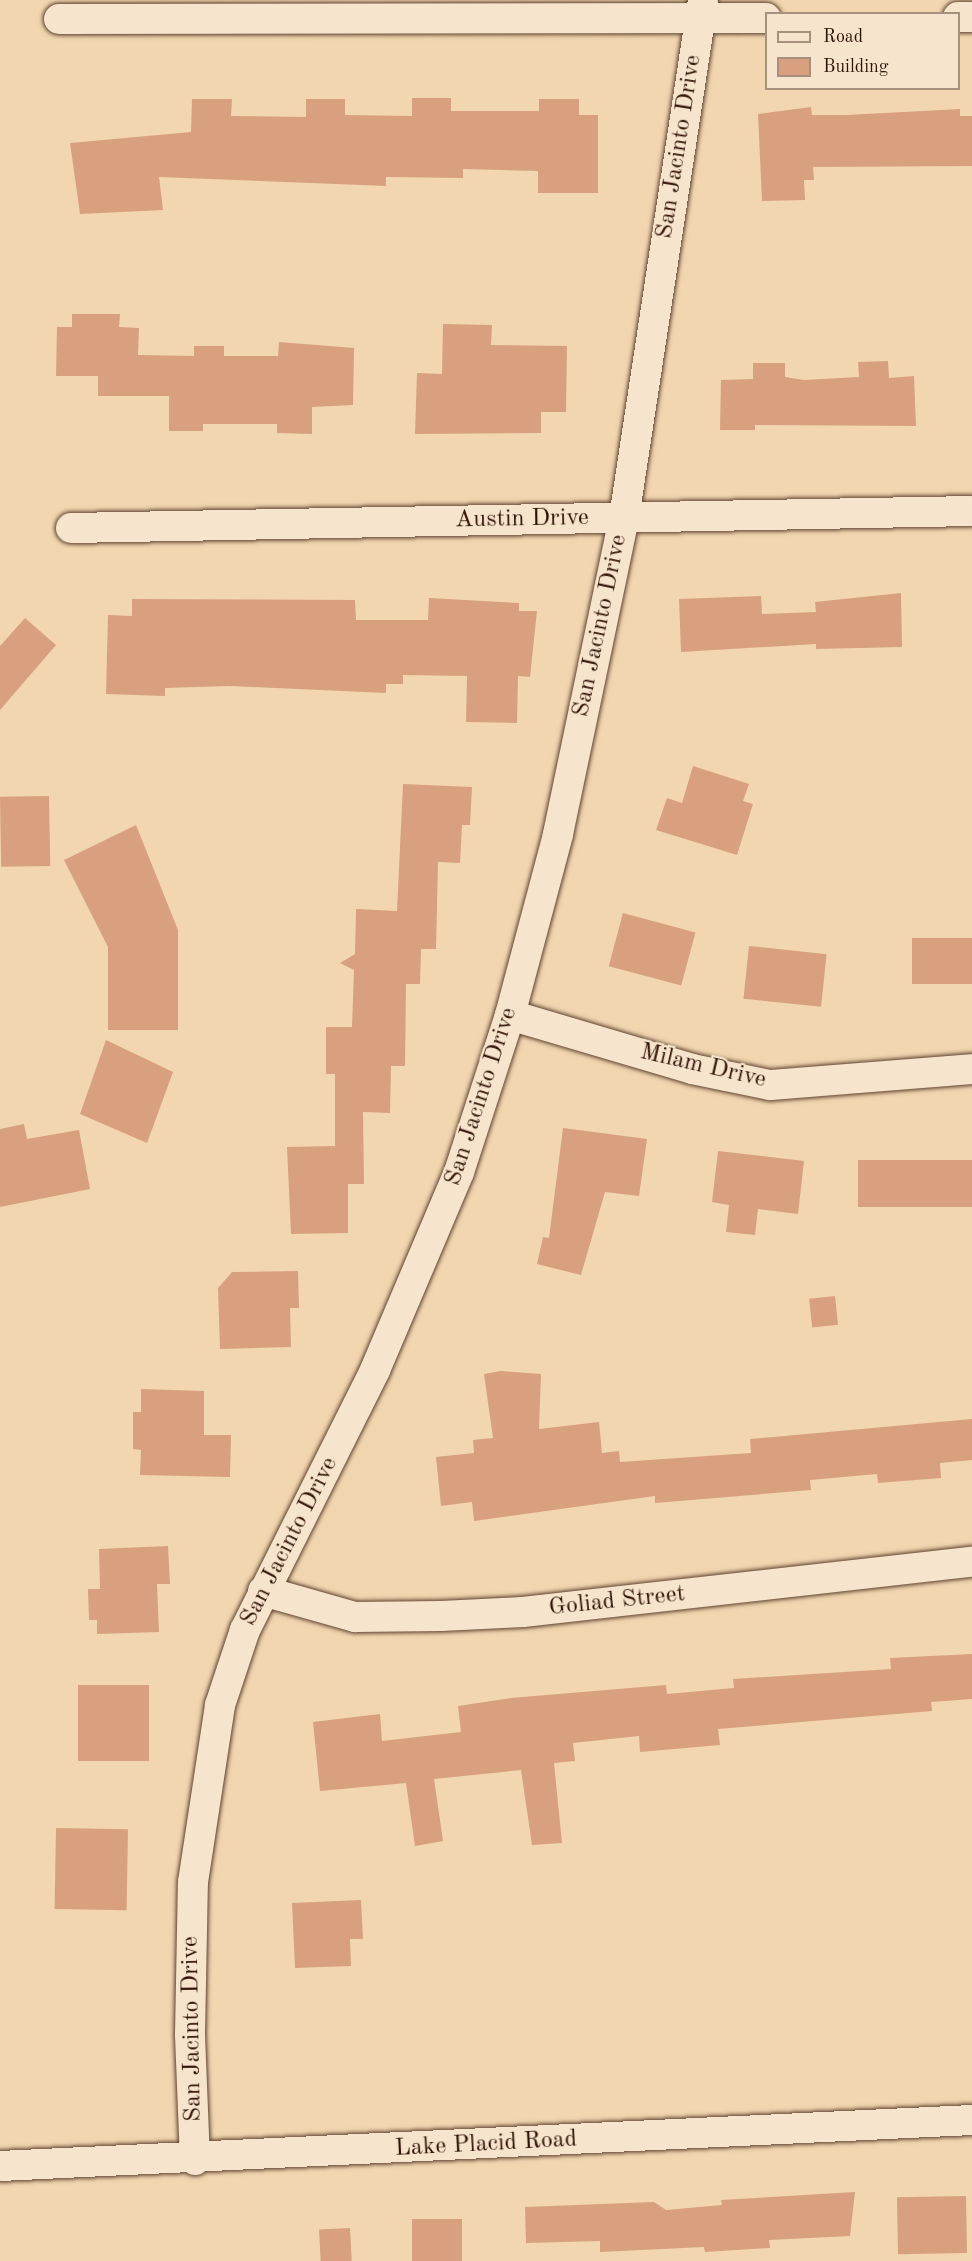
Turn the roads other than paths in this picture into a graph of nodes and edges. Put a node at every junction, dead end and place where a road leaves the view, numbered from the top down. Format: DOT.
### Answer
graph roads {
  1 [pos="701,9"];
  2 [pos="765,18"];
  3 [pos="59,19"];
  4 [pos="972,511"];
  5 [pos="624,518"];
  6 [pos="71,528"];
  7 [pos="510,1015"];
  8 [pos="972,1070"];
  9 [pos="972,1562"];
  10 [pos="263,1591"];
  11 [pos="972,2120"];
  12 [pos="195,2160"];
  13 [pos="0,2166"];
  1 -- 2 [label="street"];
  1 -- 3 [label="street"];
  1 -- 5 [label="street, San Jacinto Drive"];
  4 -- 5 [label="street, Austin Drive"];
  5 -- 6 [label="street, Austin Drive"];
  5 -- 7 [label="street, San Jacinto Drive"];
  7 -- 8 [label="street, Milam Drive"];
  7 -- 10 [label="street, San Jacinto Drive"];
  9 -- 10 [label="street, Goliad Street"];
  10 -- 12 [label="street, San Jacinto Drive"];
  11 -- 12 [label="street, Lake Placid Road"];
  12 -- 13 [label="street, Lake Placid Road"];
}
